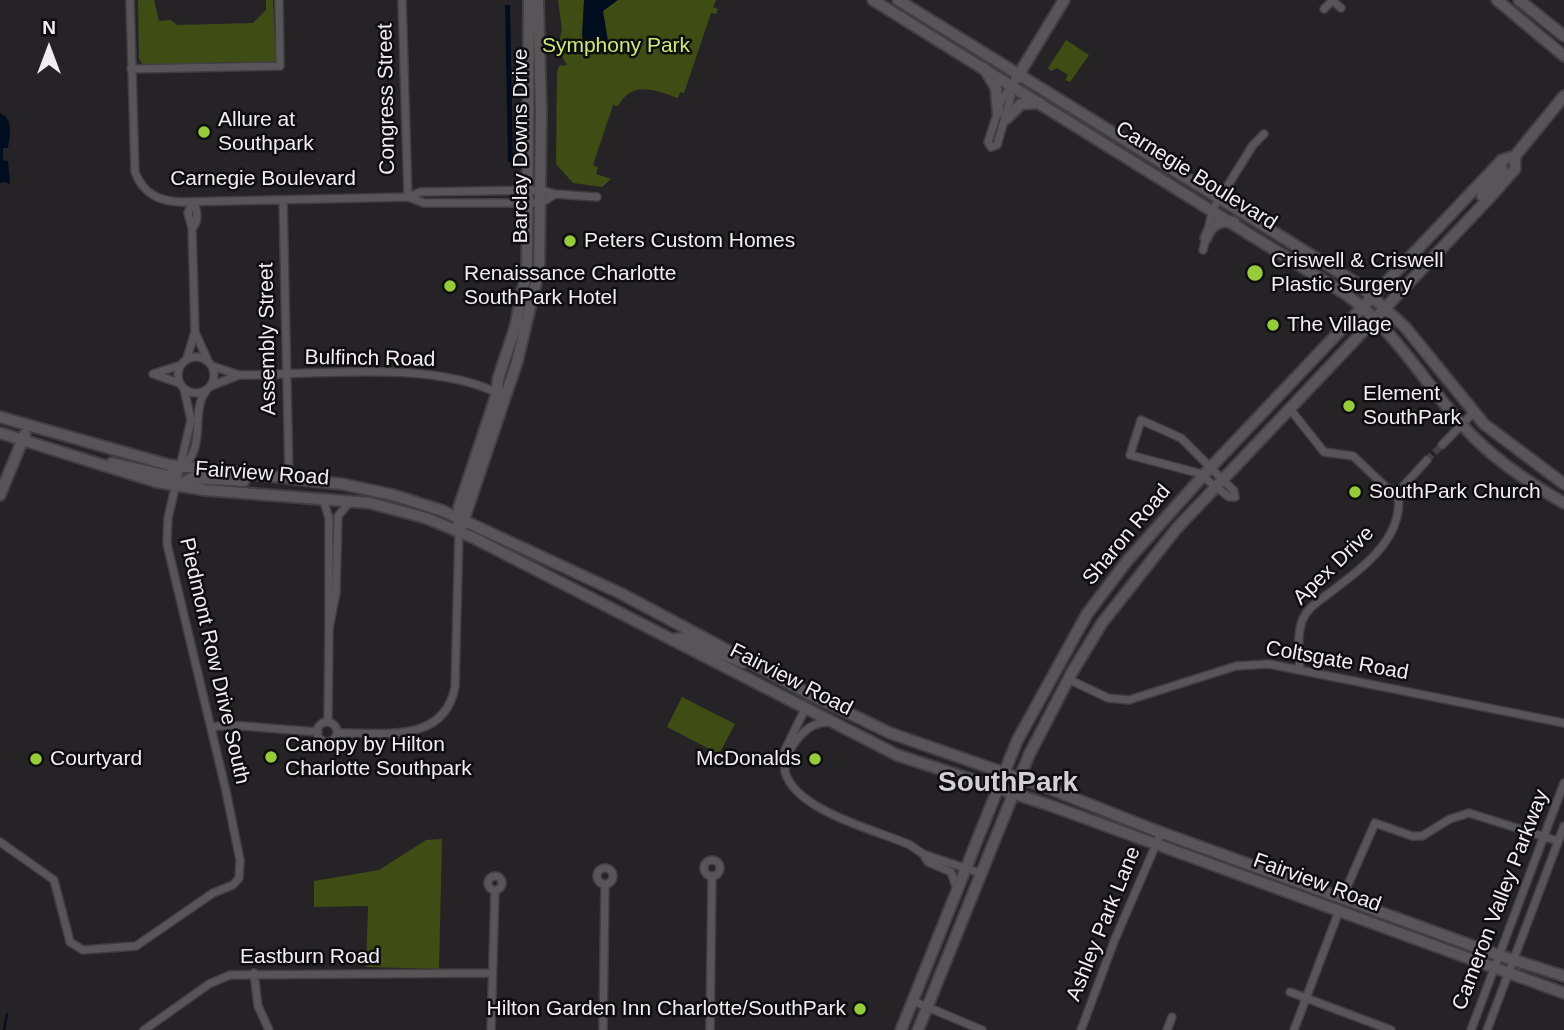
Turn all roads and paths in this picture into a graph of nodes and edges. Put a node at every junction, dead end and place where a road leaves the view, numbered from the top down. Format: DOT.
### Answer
graph roads {
  1 [pos="130,0"];
  2 [pos="279,0"];
  3 [pos="402,0"];
  4 [pos="529,0"];
  5 [pos="538,0"];
  6 [pos="873,0"];
  7 [pos="898,0"];
  8 [pos="1064,0"];
  9 [pos="1333,0"];
  10 [pos="1497,0"];
  11 [pos="1519,0"];
  12 [pos="1341,8"];
  13 [pos="1324,9"];
  14 [pos="1564,36"];
  15 [pos="1564,56"];
  16 [pos="979,64"];
  17 [pos="131,69"];
  18 [pos="1016,80"];
  19 [pos="1564,96"];
  20 [pos="1046,105"];
  21 [pos="1002,115"];
  22 [pos="1264,134"];
  23 [pos="1515,156"];
  24 [pos="1501,161"];
  25 [pos="535,190"];
  26 [pos="555,194"];
  27 [pos="408,197"];
  28 [pos="597,197"];
  29 [pos="1220,198"];
  30 [pos="283,200"];
  31 [pos="192,202"];
  32 [pos="535,203"];
  33 [pos="1213,209"];
  34 [pos="1234,222"];
  35 [pos="1467,222"];
  36 [pos="1206,238"];
  37 [pos="1203,250"];
  38 [pos="1373,296"];
  39 [pos="1362,306"];
  40 [pos="1386,308"];
  41 [pos="1376,319"];
  42 [pos="195,332"];
  43 [pos="183,362"];
  44 [pos="210,363"];
  45 [pos="239,375"];
  46 [pos="287,375"];
  47 [pos="182,386"];
  48 [pos="208,389"];
  49 [pos="501,395"];
  50 [pos="1290,409"];
  51 [pos="1473,413"];
  52 [pos="0,417"];
  53 [pos="29,425"];
  54 [pos="1462,425"];
  55 [pos="0,433"];
  56 [pos="23,440"];
  57 [pos="1442,445"];
  58 [pos="1427,460"];
  59 [pos="103,467"];
  60 [pos="182,467"];
  61 [pos="1206,472"];
  62 [pos="289,477"];
  63 [pos="1219,483"];
  64 [pos="1564,484"];
  65 [pos="177,486"];
  66 [pos="1398,492"];
  67 [pos="0,495"];
  68 [pos="319,497"];
  69 [pos="357,501"];
  70 [pos="1564,503"];
  71 [pos="461,518"];
  72 [pos="459,531"];
  73 [pos="329,628"];
  74 [pos="672,640"];
  75 [pos="757,665"];
  76 [pos="1300,670"];
  77 [pos="1068,679"];
  78 [pos="805,709"];
  79 [pos="328,722"];
  80 [pos="831,722"];
  81 [pos="1564,723"];
  82 [pos="211,727"];
  83 [pos="318,732"];
  84 [pos="337,733"];
  85 [pos="785,772"];
  86 [pos="1003,772"];
  87 [pos="1019,778"];
  88 [pos="1564,783"];
  89 [pos="996,789"];
  90 [pos="1012,793"];
  91 [pos="1564,826"];
  92 [pos="1161,832"];
  93 [pos="1542,835"];
  94 [pos="1558,841"];
  95 [pos="0,842"];
  96 [pos="1156,845"];
  97 [pos="922,854"];
  98 [pos="965,867"];
  99 [pos="980,873"];
  100 [pos="712,876"];
  101 [pos="605,884"];
  102 [pos="957,889"];
  103 [pos="495,890"];
  104 [pos="1343,896"];
  105 [pos="1339,911"];
  106 [pos="1498,955"];
  107 [pos="1514,960"];
  108 [pos="1494,968"];
  109 [pos="254,973"];
  110 [pos="492,973"];
  111 [pos="1508,974"];
  112 [pos="1564,976"];
  113 [pos="1290,992"];
  114 [pos="1564,993"];
  115 [pos="1306,998"];
  116 [pos="913,1001"];
  117 [pos="927,1007"];
  118 [pos="1172,1017"];
  119 [pos="144,1030"];
  120 [pos="269,1030"];
  121 [pos="491,1030"];
  122 [pos="603,1030"];
  123 [pos="710,1030"];
  124 [pos="901,1030"];
  125 [pos="918,1030"];
  126 [pos="982,1030"];
  127 [pos="1081,1030"];
  128 [pos="1167,1030"];
  129 [pos="1294,1030"];
  130 [pos="1391,1030"];
  131 [pos="1471,1030"];
  132 [pos="1487,1030"];
  1 -- 17 [label="street, Carnegie Boulevard"];
  2 -- 17 [label="street"];
  3 -- 27 [label="street, Congress Street"];
  4 -- 25 [label="main road, Barclay Downs Drive"];
  5 -- 25 [label="main road, Barclay Downs Drive"];
  6 -- 16 [label="main road, Carnegie Boulevard"];
  7 -- 18 [label="main road, Carnegie Boulevard"];
  8 -- 18 [label="main road"];
  9 -- 12 [label="street"];
  9 -- 13 [label="street"];
  10 -- 15 [label="main road"];
  11 -- 14 [label="main road"];
  16 -- 18 [label="main road, Carnegie Boulevard"];
  16 -- 21 [label="main road"];
  17 -- 31 [label="street, Carnegie Boulevard"];
  18 -- 20 [label="main road, Carnegie Boulevard"];
  18 -- 21 [label="street"];
  18 -- 29 [label="main road, Carnegie Boulevard"];
  19 -- 23 [label="main road, Sharon Road"];
  20 -- 21 [label="main road"];
  20 -- 33 [label="main road, Carnegie Boulevard"];
  22 -- 29 [label="street"];
  23 -- 24 [label="main road, Sharon Road"];
  23 -- 35 [label="main road, Sharon Road"];
  24 -- 35 [label="main road"];
  24 -- 38 [label="main road, Sharon Road"];
  25 -- 26 [label="street, Carnegie Boulevard"];
  25 -- 27 [label="street, Carnegie Boulevard"];
  25 -- 32 [label="main road, Barclay Downs Drive"];
  26 -- 28 [label="street, Carnegie Boulevard"];
  26 -- 32 [label="street"];
  27 -- 30 [label="street, Carnegie Boulevard"];
  27 -- 32 [label="street, Carnegie Boulevard"];
  29 -- 33 [label="street"];
  29 -- 38 [label="main road, Carnegie Boulevard"];
  30 -- 31 [label="street, Carnegie Boulevard"];
  30 -- 46 [label="street, Assembly Street"];
  31 -- 42 [label="street"];
  32 -- 49 [label="main road, Barclay Downs Drive"];
  33 -- 34 [label="main road, Carnegie Boulevard"];
  33 -- 36 [label="street"];
  34 -- 36 [label="main road"];
  34 -- 39 [label="main road, Carnegie Boulevard"];
  35 -- 40 [label="main road, Sharon Road"];
  36 -- 37 [label="street"];
  38 -- 39 [label="main road, Sharon Road"];
  38 -- 40 [label="main road, Carnegie Boulevard"];
  39 -- 41 [label="main road, Carnegie Boulevard"];
  39 -- 61 [label="main road, Sharon Road"];
  40 -- 41 [label="main road, Sharon Road"];
  40 -- 51 [label="main road, Carnegie Boulevard"];
  41 -- 50 [label="main road, Sharon Road"];
  41 -- 54 [label="main road, Carnegie Boulevard"];
  42 -- 43 [label="street"];
  42 -- 44 [label="street"];
  43 -- 44 [label="street"];
  43 -- 47 [label="street"];
  43 -- 47 [label="street"];
  44 -- 45 [label="street, Bulfinch Road"];
  44 -- 48 [label="street"];
  45 -- 46 [label="street, Bulfinch Road"];
  45 -- 48 [label="street, Bulfinch Road"];
  46 -- 49 [label="street, Bulfinch Road"];
  46 -- 62 [label="street, Assembly Street"];
  47 -- 48 [label="street"];
  47 -- 60 [label="street"];
  48 -- 60 [label="street"];
  49 -- 71 [label="main road, Barclay Downs Drive"];
  50 -- 63 [label="main road, Sharon Road"];
  50 -- 66 [label="street"];
  51 -- 54 [label="street"];
  51 -- 64 [label="main road, Carnegie Boulevard"];
  52 -- 53 [label="main road, Fairview Road"];
  53 -- 56 [label="main road"];
  53 -- 60 [label="main road, Fairview Road"];
  54 -- 57 [label="street"];
  54 -- 70 [label="main road, Carnegie Boulevard"];
  55 -- 56 [label="main road, Fairview Road"];
  56 -- 59 [label="main road, Fairview Road"];
  56 -- 67 [label="main road"];
  58 -- 66 [label="street"];
  59 -- 60 [label="main road"];
  59 -- 65 [label="main road, Fairview Road"];
  60 -- 62 [label="main road, Fairview Road"];
  60 -- 65 [label="street, Piedmont Row Drive South"];
  61 -- 61 [label="street"];
  61 -- 63 [label="street"];
  61 -- 86 [label="main road, Sharon Road"];
  62 -- 65 [label="main road"];
  62 -- 71 [label="main road, Fairview Road"];
  63 -- 77 [label="main road, Sharon Road"];
  65 -- 68 [label="main road, Fairview Road"];
  65 -- 82 [label="street, Piedmont Row Drive South"];
  66 -- 76 [label="street, Apex Drive"];
  68 -- 69 [label="main road, Fairview Road"];
  68 -- 73 [label="street"];
  69 -- 72 [label="main road, Fairview Road"];
  69 -- 73 [label="street"];
  71 -- 72 [label="main road, Barclay Downs Drive"];
  71 -- 75 [label="main road, Fairview Road"];
  72 -- 74 [label="main road, Fairview Road"];
  72 -- 84 [label="street, Barclay Downs Drive"];
  73 -- 79 [label="street"];
  74 -- 75 [label="main road"];
  74 -- 78 [label="main road, Fairview Road"];
  75 -- 86 [label="main road, Fairview Road"];
  76 -- 77 [label="street, Coltsgate Road"];
  76 -- 81 [label="street, Coltsgate Road"];
  77 -- 87 [label="main road, Sharon Road"];
  78 -- 80 [label="main road, Fairview Road"];
  78 -- 85 [label="street"];
  79 -- 83 [label="street"];
  79 -- 84 [label="street"];
  80 -- 85 [label="street"];
  80 -- 89 [label="main road, Fairview Road"];
  82 -- 83 [label="street, Barclay Downs Drive"];
  82 -- 95 [label="street, Piedmont Row Drive South"];
  83 -- 84 [label="street, Barclay Downs Drive"];
  85 -- 97 [label="street"];
  86 -- 87 [label="main road, Fairview Road"];
  86 -- 89 [label="main road, Sharon Road"];
  87 -- 90 [label="main road, Sharon Road"];
  87 -- 92 [label="main road, Fairview Road"];
  88 -- 93 [label="street, Cameron Valley Parkway"];
  89 -- 90 [label="main road, Fairview Road"];
  89 -- 98 [label="main road, Sharon Road"];
  90 -- 96 [label="main road, Fairview Road"];
  90 -- 99 [label="main road, Sharon Road"];
  91 -- 94 [label="street, Cameron Valley Parkway"];
  92 -- 96 [label="street, Ashley Park Lane"];
  92 -- 104 [label="main road, Fairview Road"];
  93 -- 94 [label="street"];
  93 -- 104 [label="street"];
  93 -- 106 [label="street, Cameron Valley Parkway"];
  94 -- 107 [label="street, Cameron Valley Parkway"];
  96 -- 105 [label="main road, Fairview Road"];
  96 -- 127 [label="street, Ashley Park Lane"];
  97 -- 98 [label="street"];
  97 -- 102 [label="street"];
  98 -- 99 [label="street"];
  98 -- 102 [label="main road, Sharon Road"];
  99 -- 117 [label="main road, Sharon Road"];
  100 -- 123 [label="street"];
  101 -- 122 [label="street"];
  102 -- 116 [label="main road, Sharon Road"];
  103 -- 110 [label="street"];
  104 -- 106 [label="main road, Fairview Road"];
  105 -- 108 [label="main road, Fairview Road"];
  105 -- 115 [label="street"];
  106 -- 107 [label="main road, Fairview Road"];
  106 -- 108 [label="street, Cameron Valley Parkway"];
  107 -- 111 [label="street, Cameron Valley Parkway"];
  107 -- 112 [label="main road, Fairview Road"];
  108 -- 111 [label="main road, Fairview Road"];
  108 -- 131 [label="street, Cameron Valley Parkway"];
  109 -- 110 [label="street, Eastburn Road"];
  109 -- 119 [label="street, Eastburn Road"];
  109 -- 120 [label="street"];
  110 -- 121 [label="street"];
  111 -- 114 [label="main road, Fairview Road"];
  111 -- 132 [label="street, Cameron Valley Parkway"];
  113 -- 115 [label="street"];
  115 -- 129 [label="street"];
  115 -- 130 [label="street"];
  116 -- 117 [label="street"];
  116 -- 124 [label="main road, Sharon Road"];
  117 -- 125 [label="main road, Sharon Road"];
  117 -- 126 [label="street"];
  118 -- 128 [label="street"];
}
